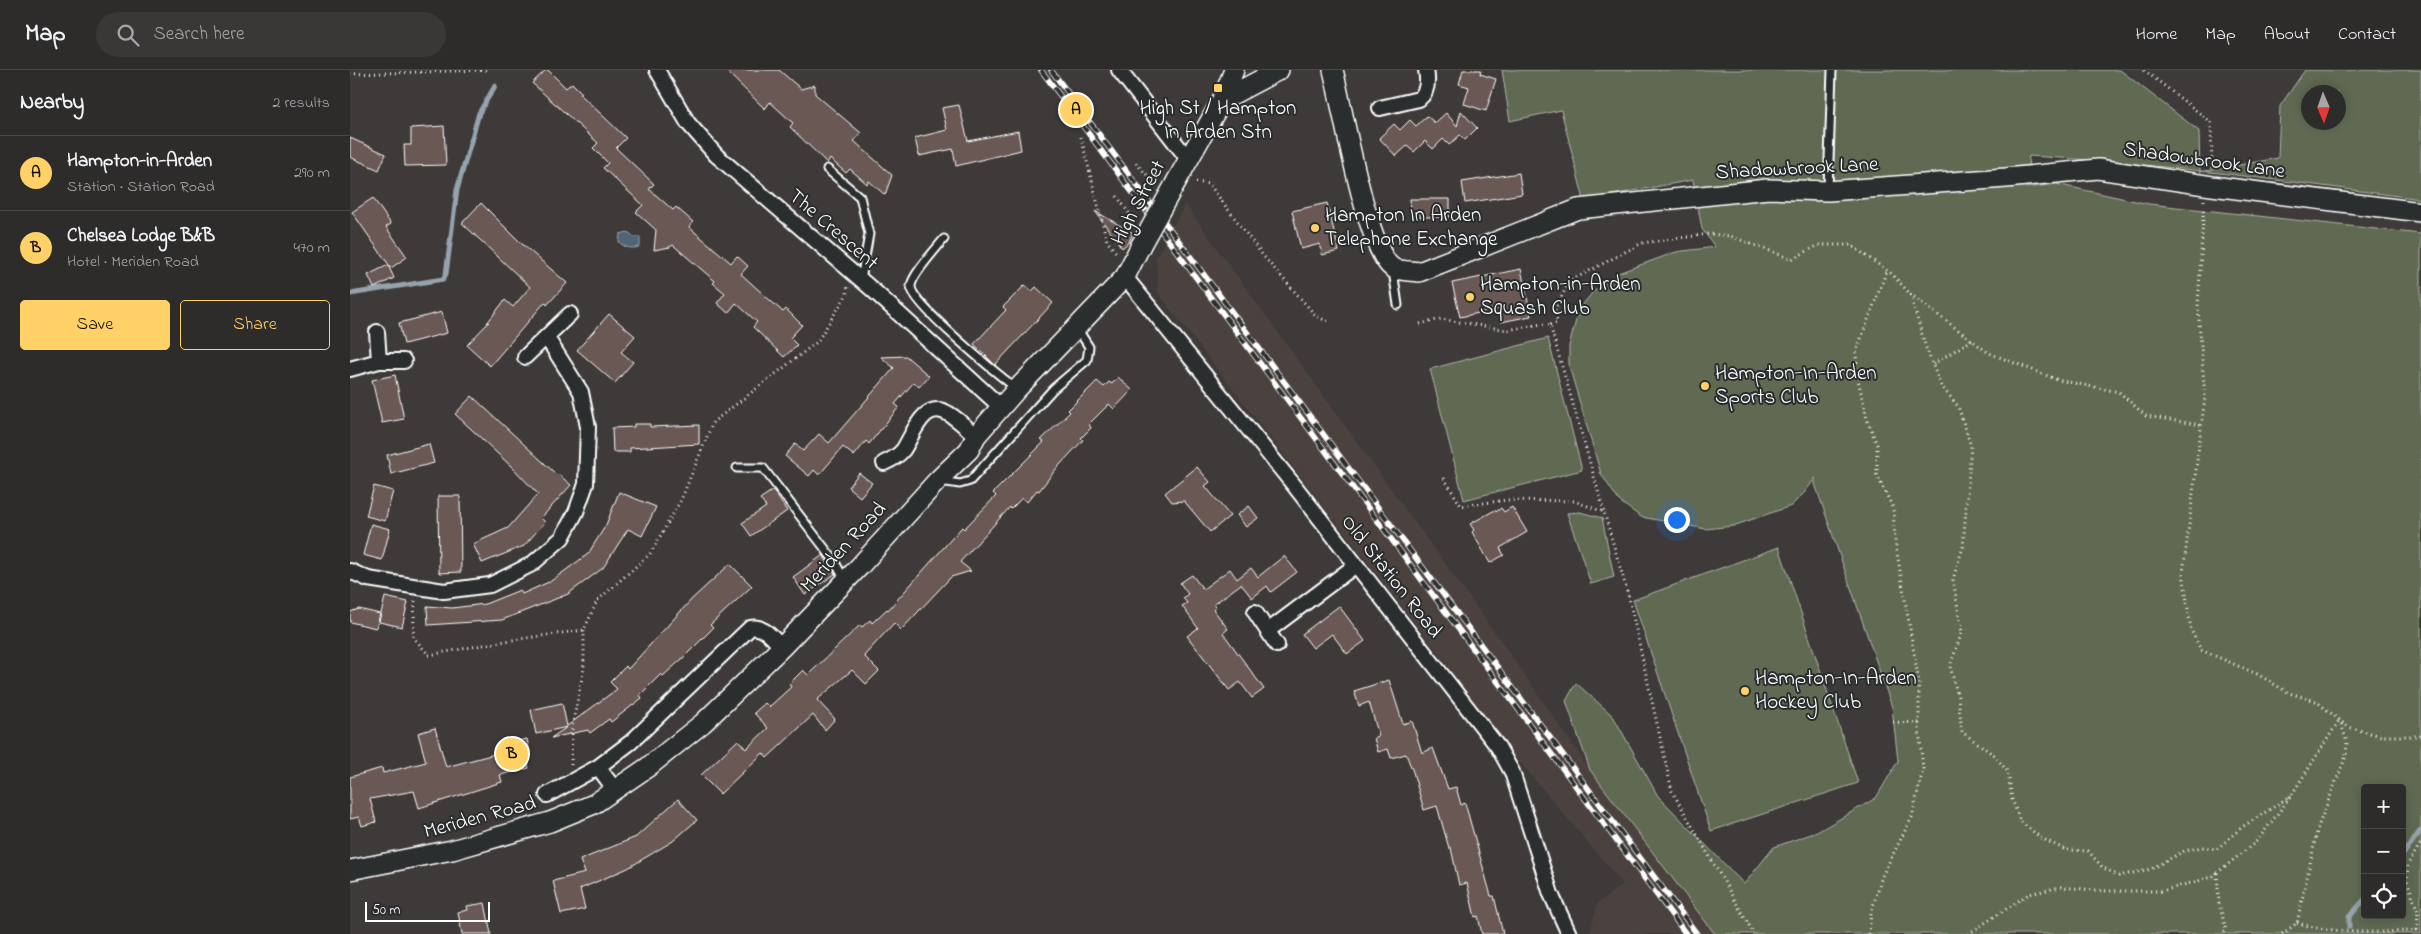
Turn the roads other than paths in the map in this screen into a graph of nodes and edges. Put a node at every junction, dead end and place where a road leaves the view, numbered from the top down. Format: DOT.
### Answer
graph roads {
  1 [pos="657,70"];
  2 [pos="1119,70"];
  3 [pos="1234,70"];
  4 [pos="1279,70"];
  5 [pos="1333,70"];
  6 [pos="1426,70"];
  7 [pos="1832,70"];
  8 [pos="1222,100"];
  9 [pos="1380,108"];
  10 [pos="827,169"];
  11 [pos="1176,174"];
  12 [pos="1828,190"];
  13 [pos="2421,212"];
  14 [pos="944,239"];
  15 [pos="1393,268"];
  16 [pos="855,276"];
  17 [pos="1125,277"];
  18 [pos="1398,305"];
  19 [pos="570,314"];
  20 [pos="1076,327"];
  21 [pos="377,332"];
  22 [pos="547,338"];
  23 [pos="525,357"];
  24 [pos="404,360"];
  25 [pos="379,361"];
  26 [pos="350,369"];
  27 [pos="1017,389"];
  28 [pos="1001,406"];
  29 [pos="976,436"];
  30 [pos="884,463"];
  31 [pos="737,468"];
  32 [pos="938,480"];
  33 [pos="1356,565"];
  34 [pos="350,571"];
  35 [pos="845,581"];
  36 [pos="1255,612"];
  37 [pos="1269,630"];
  38 [pos="1277,645"];
  39 [pos="782,647"];
  40 [pos="598,767"];
  41 [pos="616,791"];
  42 [pos="547,795"];
  43 [pos="350,870"];
  44 [pos="1569,934"];
  1 -- 16 [label="street, The Crescent"];
  2 -- 11 [label="street"];
  3 -- 8 [label="street, High Street"];
  4 -- 8 [label="street"];
  5 -- 15 [label="street"];
  6 -- 9 [label="street"];
  7 -- 12 [label="lane"];
  8 -- 11 [label="street, High Street"];
  10 -- 16 [label="lane"];
  11 -- 17 [label="street, High Street, bridge"];
  12 -- 13 [label="street, Shadowbrook Lane"];
  12 -- 15 [label="street, Shadowbrook Lane"];
  14 -- 27 [label="lane"];
  15 -- 18 [label="lane"];
  16 -- 28 [label="street, The Crescent"];
  17 -- 20 [label="street, Meriden Road"];
  17 -- 33 [label="street, Old Station Road"];
  19 -- 22 [label="street"];
  20 -- 27 [label="street, Meriden Road"];
  20 -- 32 [label="lane"];
  21 -- 25 [label="street"];
  22 -- 23 [label="street"];
  22 -- 34 [label="street"];
  24 -- 25 [label="street"];
  25 -- 26 [label="street"];
  27 -- 28 [label="street, Meriden Road"];
  28 -- 29 [label="street, Meriden Road"];
  29 -- 30 [label="street"];
  29 -- 32 [label="street, Meriden Road"];
  31 -- 35 [label="lane"];
  32 -- 35 [label="street, Meriden Road"];
  33 -- 37 [label="street"];
  33 -- 44 [label="street, Old Station Road"];
  35 -- 39 [label="street, Meriden Road"];
  36 -- 37 [label="street"];
  37 -- 38 [label="street"];
  39 -- 40 [label="street, Meriden Road"];
  39 -- 41 [label="street, Meriden Road"];
  40 -- 41 [label="street"];
  40 -- 42 [label="street, Meriden Road"];
  41 -- 43 [label="street, Meriden Road"];
}
